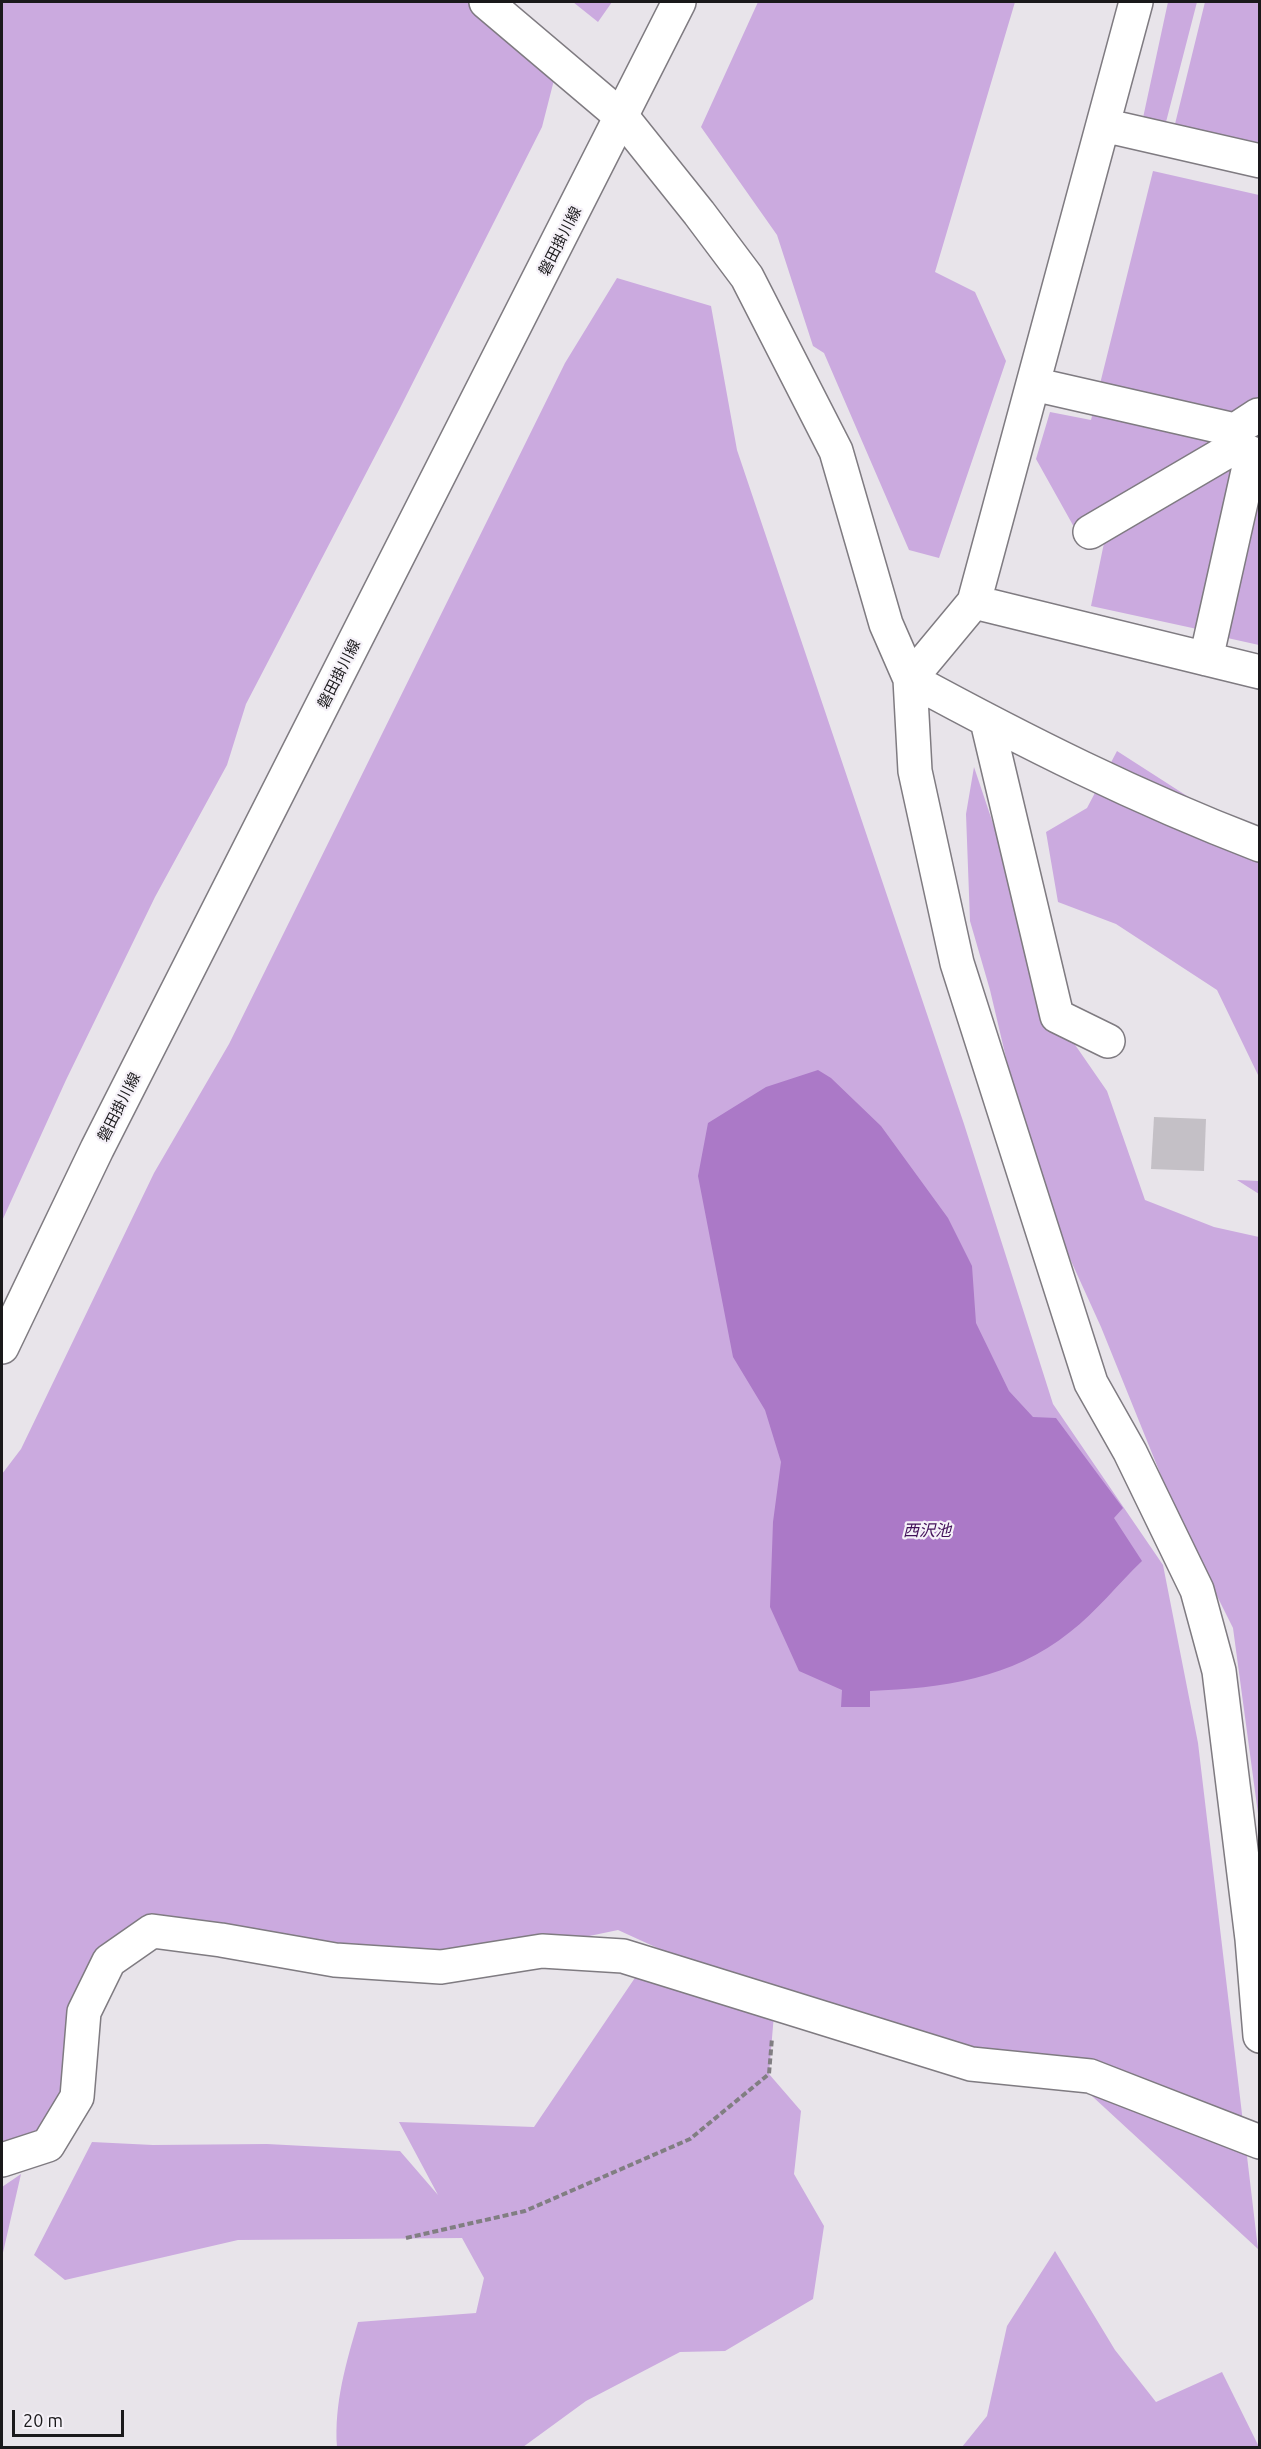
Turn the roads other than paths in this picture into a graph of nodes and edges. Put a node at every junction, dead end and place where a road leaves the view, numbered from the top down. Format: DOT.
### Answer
graph roads {
  1 [pos="486,2"];
  2 [pos="679,2"];
  3 [pos="1136,2"];
  4 [pos="622,118"];
  5 [pos="1103,125"];
  6 [pos="1260,161"];
  7 [pos="1034,384"];
  8 [pos="1251,431"];
  9 [pos="1090,532"];
  10 [pos="974,602"];
  11 [pos="1206,659"];
  12 [pos="1260,672"];
  13 [pos="910,679"];
  14 [pos="987,721"];
  15 [pos="1260,845"];
  16 [pos="1108,1041"];
  17 [pos="2,1347"];
  18 [pos="1260,2036"];
  19 [pos="1260,2142"];
  20 [pos="2,2160"];
  1 -- 4 [label="street"];
  2 -- 4 [label="street, 磐田掛川線"];
  3 -- 5 [label="street"];
  4 -- 13 [label="street"];
  4 -- 17 [label="street, 磐田掛川線"];
  5 -- 6 [label="street"];
  5 -- 7 [label="street"];
  7 -- 8 [label="street"];
  7 -- 10 [label="street"];
  8 -- 9 [label="street"];
  8 -- 11 [label="street"];
  10 -- 11 [label="street"];
  10 -- 13 [label="street"];
  11 -- 12 [label="street"];
  13 -- 14 [label="street"];
  13 -- 18 [label="street"];
  14 -- 15 [label="street"];
  14 -- 16 [label="street"];
  19 -- 20 [label="street"];
}
